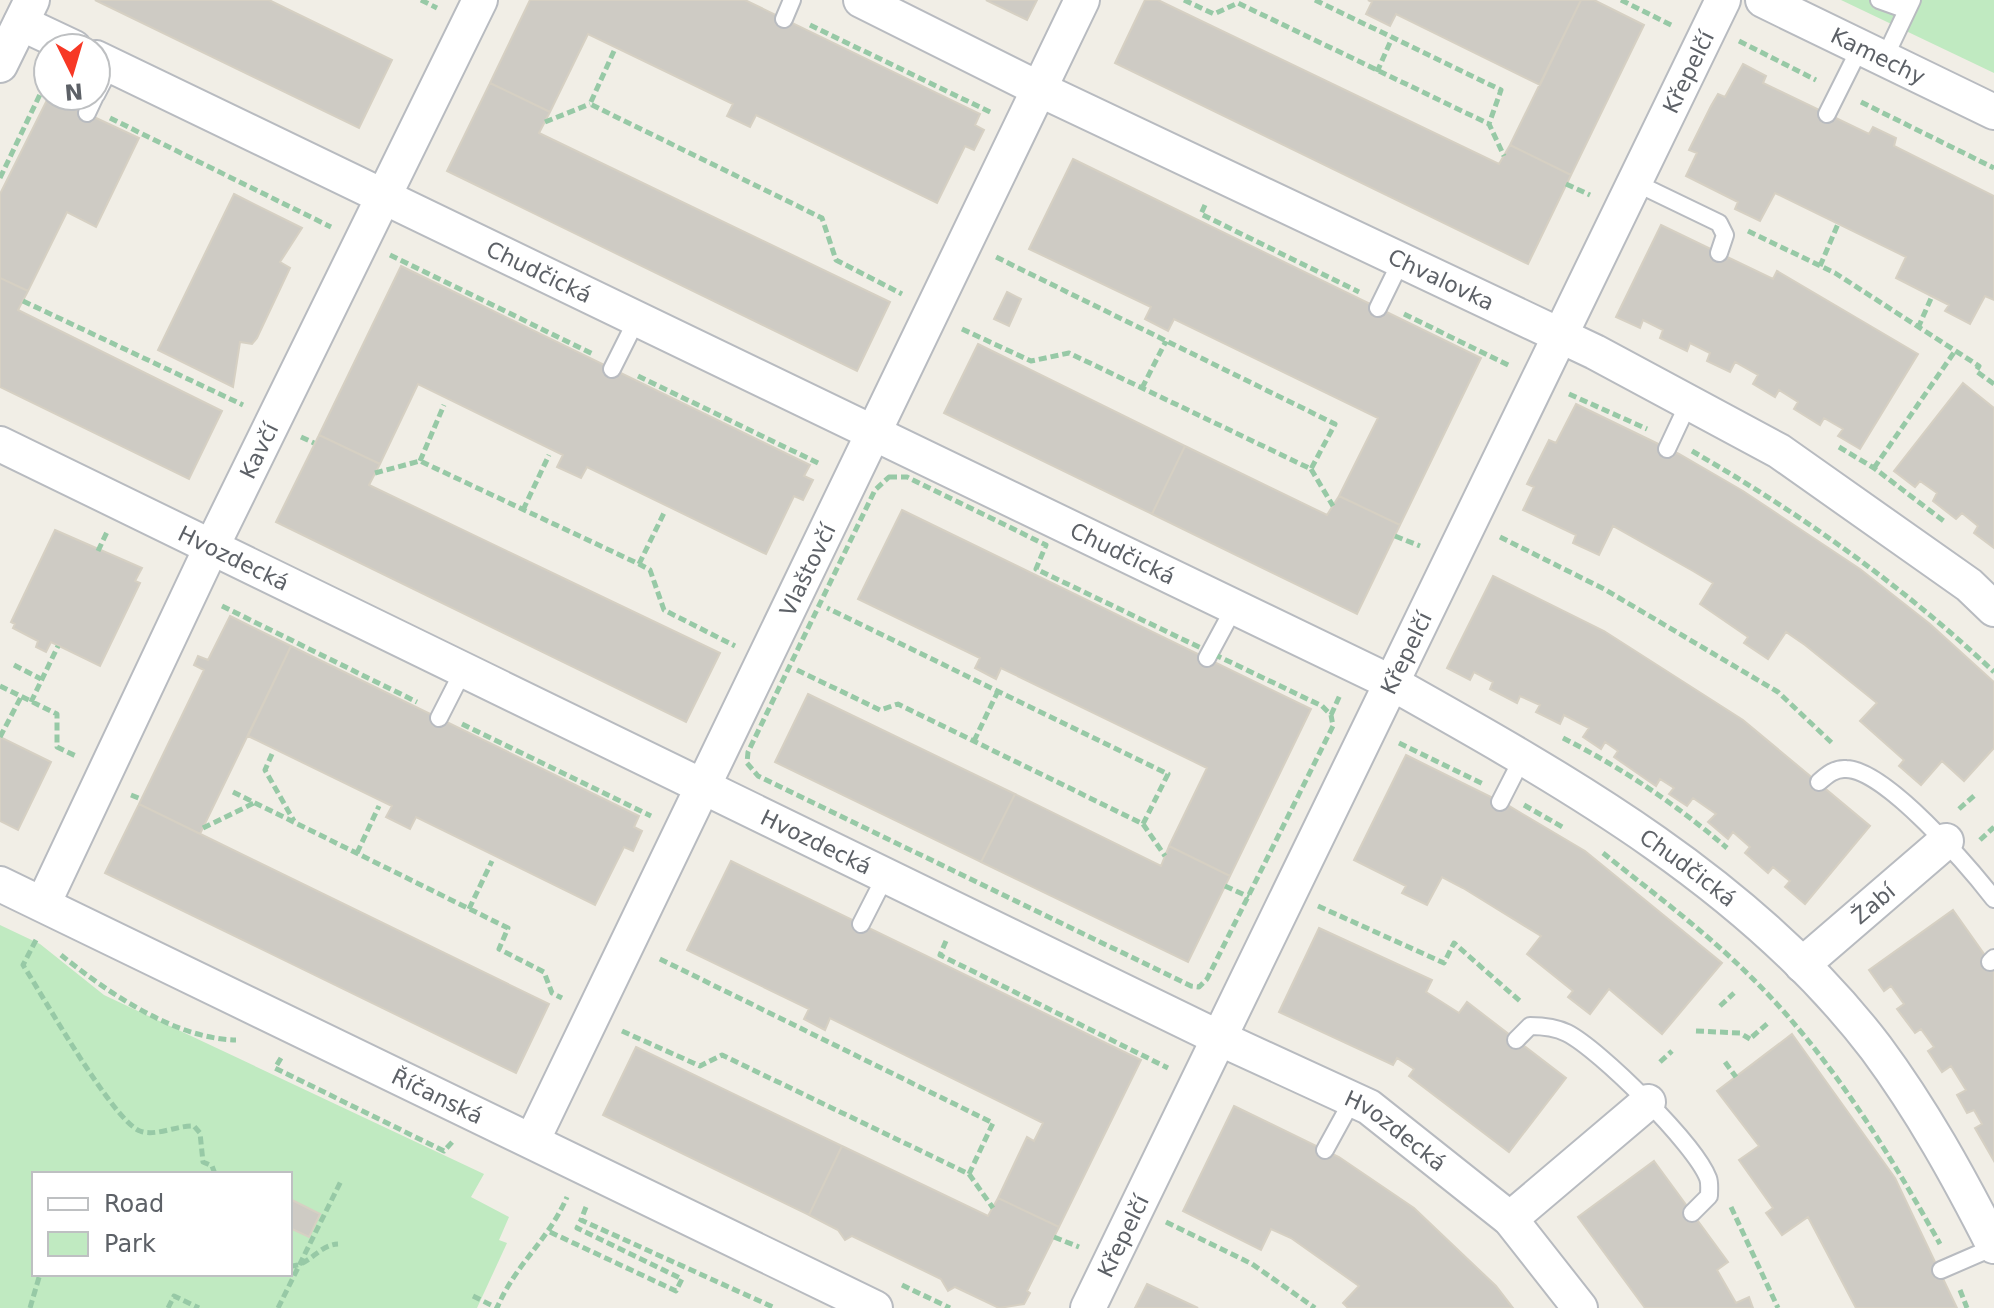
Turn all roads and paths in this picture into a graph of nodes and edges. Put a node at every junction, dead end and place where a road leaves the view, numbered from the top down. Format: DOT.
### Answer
graph roads {
  1 [pos="421,0"];
  2 [pos="480,0"];
  3 [pos="861,0"];
  4 [pos="1082,0"];
  5 [pos="1184,0"];
  6 [pos="1315,0"];
  7 [pos="1621,0"];
  8 [pos="1723,0"];
  9 [pos="1763,0"];
  10 [pos="1879,0"];
  11 [pos="1240,2"];
  12 [pos="1909,5"];
  13 [pos="788,11"];
  14 [pos="26,12"];
  15 [pos="445,12"];
  16 [pos="53,32"];
  17 [pos="1392,38"];
  18 [pos="1736,39"];
  19 [pos="1667,40"];
  20 [pos="614,51"];
  21 [pos="1729,53"];
  22 [pos="1872,54"];
  23 [pos="0,65"];
  24 [pos="1377,72"];
  25 [pos="1039,89"];
  26 [pos="112,95"];
  27 [pos="112,98"];
  28 [pos="590,104"];
  29 [pos="32,111"];
  30 [pos="1994,112"];
  31 [pos="1827,114"];
  32 [pos="545,122"];
  33 [pos="1489,124"];
  34 [pos="1019,129"];
  35 [pos="1504,156"];
  36 [pos="0,178"];
  37 [pos="1600,182"];
  38 [pos="1634,182"];
  39 [pos="1566,184"];
  40 [pos="384,195"];
  41 [pos="1593,196"];
  42 [pos="1207,203"];
  43 [pos="1586,209"];
  44 [pos="1719,223"];
  45 [pos="1838,224"];
  46 [pos="337,229"];
  47 [pos="1719,253"];
  48 [pos="1402,259"];
  49 [pos="1005,262"];
  50 [pos="1820,266"];
  51 [pos="904,295"];
  52 [pos="1932,296"];
  53 [pos="23,301"];
  54 [pos="1379,305"];
  55 [pos="637,319"];
  56 [pos="954,326"];
  57 [pos="1918,328"];
  58 [pos="1560,334"];
  59 [pos="1166,341"];
  60 [pos="1955,351"];
  61 [pos="612,369"];
  62 [pos="1524,373"];
  63 [pos="1503,380"];
  64 [pos="1994,384"];
  65 [pos="1142,388"];
  66 [pos="1689,402"];
  67 [pos="444,405"];
  68 [pos="251,409"];
  69 [pos="874,435"];
  70 [pos="0,444"];
  71 [pos="1669,444"];
  72 [pos="1837,446"];
  73 [pos="549,455"];
  74 [pos="420,461"];
  75 [pos="1874,468"];
  76 [pos="1311,469"];
  77 [pos="375,473"];
  78 [pos="1333,506"];
  79 [pos="523,510"];
  80 [pos="665,511"];
  81 [pos="1471,522"];
  82 [pos="1958,531"];
  83 [pos="1429,533"];
  84 [pos="1395,536"];
  85 [pos="212,546"];
  86 [pos="1422,547"];
  87 [pos="1416,560"];
  88 [pos="639,564"];
  89 [pos="208,599"];
  90 [pos="808,599"];
  91 [pos="1234,608"];
  92 [pos="1994,609"];
  93 [pos="719,639"];
  94 [pos="58,646"];
  95 [pos="1209,655"];
  96 [pos="14,665"];
  97 [pos="790,666"];
  98 [pos="464,669"];
  99 [pos="1994,672"];
  100 [pos="41,679"];
  101 [pos="1390,682"];
  102 [pos="0,686"];
  103 [pos="998,691"];
  104 [pos="21,697"];
  105 [pos="31,702"];
  106 [pos="1331,715"];
  107 [pos="440,716"];
  108 [pos="1367,730"];
  109 [pos="1558,736"];
  110 [pos="0,737"];
  111 [pos="974,741"];
  112 [pos="89,745"];
  113 [pos="1838,748"];
  114 [pos="272,754"];
  115 [pos="1523,757"];
  116 [pos="1819,782"];
  117 [pos="705,787"];
  118 [pos="233,792"];
  119 [pos="1976,794"];
  120 [pos="1502,798"];
  121 [pos="254,803"];
  122 [pos="379,806"];
  123 [pos="1958,810"];
  124 [pos="294,822"];
  125 [pos="665,823"];
  126 [pos="1143,824"];
  127 [pos="1994,827"];
  128 [pos="203,828"];
  129 [pos="1577,836"];
  130 [pos="1984,836"];
  131 [pos="1946,841"];
  132 [pos="1601,852"];
  133 [pos="357,853"];
  134 [pos="1732,853"];
  135 [pos="1165,856"];
  136 [pos="492,861"];
  137 [pos="886,875"];
  138 [pos="0,884"];
  139 [pos="1225,886"];
  140 [pos="1249,897"];
  141 [pos="1994,899"];
  142 [pos="469,909"];
  143 [pos="34,917"];
  144 [pos="861,924"];
  145 [pos="950,932"];
  146 [pos="37,939"];
  147 [pos="45,944"];
  148 [pos="53,948"];
  149 [pos="650,954"];
  150 [pos="1802,965"];
  151 [pos="549,984"];
  152 [pos="1734,993"];
  153 [pos="1720,1006"];
  154 [pos="1768,1023"];
  155 [pos="615,1028"];
  156 [pos="1696,1031"];
  157 [pos="1219,1038"];
  158 [pos="249,1040"];
  159 [pos="1516,1040"];
  160 [pos="271,1050"];
  161 [pos="1672,1051"];
  162 [pos="1660,1062"];
  163 [pos="1725,1062"];
  164 [pos="1736,1077"];
  165 [pos="1162,1081"];
  166 [pos="1353,1099"];
  167 [pos="1648,1102"];
  168 [pos="532,1141"];
  169 [pos="469,1146"];
  170 [pos="1325,1150"];
  171 [pos="214,1172"];
  172 [pos="969,1174"];
  173 [pos="341,1181"];
  174 [pos="554,1189"];
  175 [pos="568,1196"];
  176 [pos="993,1208"];
  177 [pos="1136,1208"];
  178 [pos="1692,1213"];
  179 [pos="1510,1219"];
  180 [pos="581,1220"];
  181 [pos="550,1232"];
  182 [pos="1086,1233"];
  183 [pos="1054,1237"];
  184 [pos="338,1244"];
  185 [pos="1080,1247"];
  186 [pos="1994,1247"];
  187 [pos="1073,1259"];
  188 [pos="292,1266"];
  189 [pos="299,1266"];
  190 [pos="1946,1268"];
  191 [pos="39,1276"];
  192 [pos="473,1296"];
  193 [pos="30,1308"];
  194 [pos="168,1308"];
  195 [pos="199,1308"];
  196 [pos="278,1308"];
  197 [pos="775,1308"];
  198 [pos="875,1308"];
  199 [pos="1088,1308"];
  200 [pos="1315,1308"];
  201 [pos="1580,1308"];
  202 [pos="1967,1308"];
  1 -- 15 [label="path"];
  2 -- 40 [label="street, Kavčí"];
  3 -- 25 [label="street, Chvalovka"];
  4 -- 25 [label="street, Vlaštovčí"];
  5 -- 11 [label="path"];
  6 -- 17 [label="path"];
  7 -- 19 [label="path"];
  8 -- 38 [label="street, Křepelčí"];
  9 -- 22 [label="street, Kamechy"];
  10 -- 12 [label="lane"];
  11 -- 24 [label="path"];
  12 -- 22 [label="lane"];
  13 -- 34 [label="path"];
  14 -- 16 [label="street"];
  14 -- 23 [label="street"];
  17 -- 24 [label="path"];
  17 -- 33 [label="path"];
  18 -- 21 [label="path"];
  20 -- 28 [label="path"];
  22 -- 30 [label="street, Kamechy"];
  22 -- 31 [label="lane"];
  24 -- 33 [label="path"];
  25 -- 34 [label="street, Vlaštovčí"];
  25 -- 48 [label="street, Chvalovka"];
  26 -- 40 [label="street, Chudčická"];
  27 -- 46 [label="path"];
  28 -- 32 [label="path"];
  28 -- 51 [label="path"];
  29 -- 36 [label="path"];
  33 -- 35 [label="path"];
  34 -- 69 [label="street, Vlaštovčí"];
  37 -- 41 [label="path"];
  38 -- 44 [label="lane"];
  38 -- 58 [label="street, Křepelčí"];
  39 -- 41 [label="path"];
  40 -- 55 [label="street, Chudčická"];
  40 -- 85 [label="street, Kavčí"];
  41 -- 43 [label="path"];
  42 -- 54 [label="path"];
  44 -- 47 [label="lane"];
  44 -- 50 [label="path"];
  45 -- 50 [label="path"];
  48 -- 54 [label="lane"];
  48 -- 58 [label="street, Chvalovka"];
  49 -- 59 [label="path"];
  50 -- 57 [label="path"];
  52 -- 57 [label="path"];
  53 -- 68 [label="path"];
  54 -- 62 [label="path"];
  55 -- 61 [label="lane"];
  55 -- 69 [label="street, Chudčická"];
  56 -- 65 [label="path"];
  57 -- 60 [label="path"];
  58 -- 62 [label="street, Křepelčí"];
  58 -- 66 [label="street, Chvalovka"];
  59 -- 65 [label="path"];
  59 -- 76 [label="path"];
  60 -- 64 [label="path"];
  60 -- 75 [label="path"];
  62 -- 63 [label="path"];
  62 -- 71 [label="path"];
  62 -- 81 [label="street, Křepelčí"];
  65 -- 76 [label="path"];
  66 -- 71 [label="lane"];
  66 -- 92 [label="street, Chvalovka"];
  67 -- 74 [label="path"];
  69 -- 90 [label="street, Vlaštovčí"];
  69 -- 91 [label="street, Chudčická"];
  70 -- 85 [label="street, Hvozdecká"];
  71 -- 99 [label="path"];
  72 -- 75 [label="path"];
  73 -- 79 [label="path"];
  74 -- 77 [label="path"];
  74 -- 79 [label="path"];
  75 -- 82 [label="path"];
  76 -- 78 [label="path"];
  79 -- 88 [label="path"];
  80 -- 88 [label="path"];
  81 -- 101 [label="street, Křepelčí"];
  81 -- 113 [label="path"];
  83 -- 86 [label="path"];
  84 -- 86 [label="path"];
  85 -- 98 [label="street, Hvozdecká"];
  85 -- 143 [label="street, Kavčí"];
  86 -- 87 [label="path"];
  88 -- 93 [label="path"];
  89 -- 107 [label="path"];
  90 -- 95 [label="path"];
  90 -- 97 [label="path"];
  90 -- 103 [label="path"];
  90 -- 117 [label="street, Vlaštovčí"];
  91 -- 95 [label="lane"];
  91 -- 101 [label="street, Chudčická"];
  94 -- 100 [label="path"];
  95 -- 106 [label="path"];
  96 -- 100 [label="path"];
  97 -- 111 [label="path"];
  97 -- 140 [label="path"];
  98 -- 107 [label="lane"];
  98 -- 117 [label="street, Hvozdecká"];
  100 -- 105 [label="path"];
  101 -- 108 [label="street, Křepelčí"];
  101 -- 115 [label="street, Chudčická"];
  102 -- 104 [label="path"];
  103 -- 111 [label="path"];
  103 -- 126 [label="path"];
  104 -- 105 [label="path"];
  104 -- 110 [label="path"];
  105 -- 112 [label="path"];
  106 -- 108 [label="path"];
  106 -- 140 [label="path"];
  107 -- 125 [label="path"];
  108 -- 120 [label="path"];
  108 -- 157 [label="street, Křepelčí"];
  109 -- 134 [label="path"];
  111 -- 126 [label="path"];
  114 -- 124 [label="path"];
  115 -- 120 [label="lane"];
  115 -- 150 [label="street, Chudčická"];
  116 -- 131 [label="lane"];
  117 -- 137 [label="street, Hvozdecká"];
  117 -- 168 [label="street, Vlaštovčí"];
  118 -- 121 [label="path"];
  119 -- 123 [label="path"];
  120 -- 129 [label="path"];
  121 -- 124 [label="path"];
  121 -- 128 [label="path"];
  122 -- 133 [label="path"];
  124 -- 133 [label="path"];
  126 -- 135 [label="path"];
  127 -- 130 [label="path"];
  131 -- 141 [label="lane"];
  131 -- 150 [label="street, Žabí"];
  132 -- 190 [label="path"];
  133 -- 142 [label="path"];
  136 -- 142 [label="path"];
  137 -- 144 [label="lane"];
  137 -- 157 [label="street, Hvozdecká"];
  138 -- 143 [label="street, Říčanská"];
  139 -- 140 [label="path"];
  142 -- 151 [label="path"];
  143 -- 146 [label="path"];
  143 -- 168 [label="street, Říčanská"];
  145 -- 165 [label="path"];
  146 -- 147 [label="path"];
  146 -- 171 [label="path"];
  148 -- 158 [label="path"];
  149 -- 172 [label="path"];
  150 -- 186 [label="street, Chudčická"];
  152 -- 153 [label="path"];
  154 -- 156 [label="path"];
  155 -- 172 [label="path"];
  157 -- 166 [label="street, Hvozdecká"];
  157 -- 177 [label="street, Křepelčí"];
  159 -- 167 [label="lane"];
  160 -- 169 [label="path"];
  161 -- 162 [label="path"];
  163 -- 164 [label="path"];
  166 -- 170 [label="lane"];
  166 -- 179 [label="street, Hvozdecká"];
  167 -- 178 [label="lane"];
  167 -- 179 [label="street"];
  168 -- 198 [label="street, Říčanská"];
  172 -- 176 [label="path"];
  173 -- 189 [label="path"];
  174 -- 175 [label="path"];
  175 -- 180 [label="path"];
  175 -- 181 [label="path"];
  177 -- 199 [label="street, Křepelčí"];
  177 -- 200 [label="path"];
  179 -- 201 [label="street, Hvozdecká"];
  180 -- 181 [label="path"];
  180 -- 197 [label="path"];
  181 -- 192 [label="path"];
  182 -- 185 [label="path"];
  183 -- 185 [label="path"];
  184 -- 189 [label="path"];
  185 -- 187 [label="path"];
  186 -- 190 [label="lane"];
  188 -- 189 [label="path"];
  189 -- 196 [label="path"];
  190 -- 202 [label="path"];
  191 -- 193 [label="path"];
  194 -- 195 [label="path"];
}
